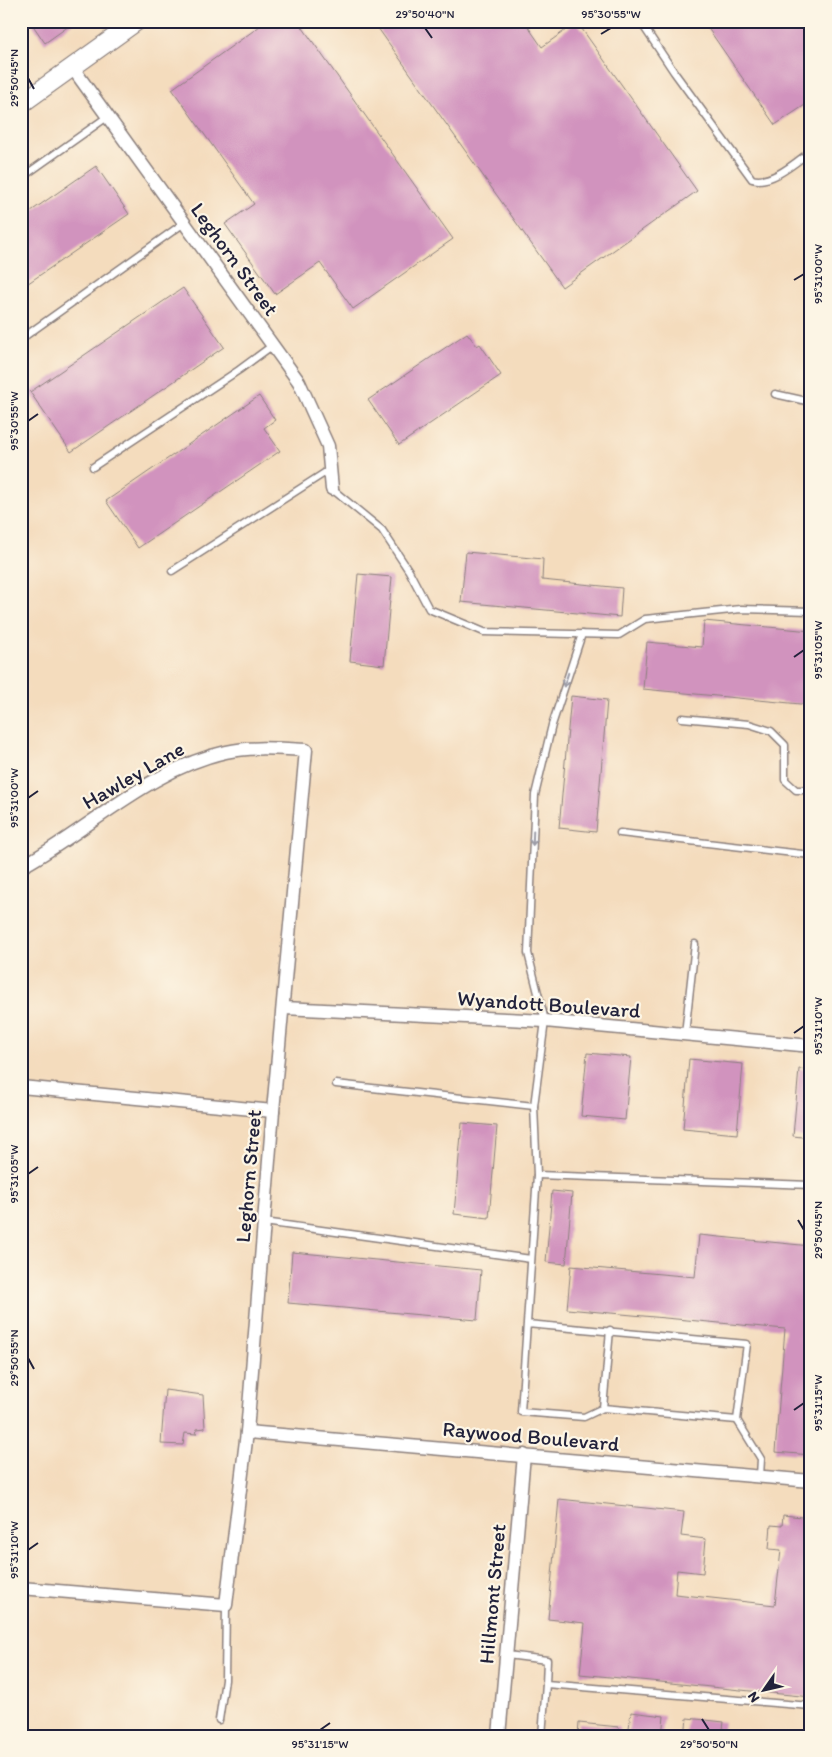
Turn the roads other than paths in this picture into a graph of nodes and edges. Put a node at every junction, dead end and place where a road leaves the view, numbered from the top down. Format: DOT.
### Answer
graph roads {
  1 [pos="640,21"];
  2 [pos="130,23"];
  3 [pos="72,67"];
  4 [pos="24,95"];
  5 [pos="107,116"];
  6 [pos="811,151"];
  7 [pos="21,178"];
  8 [pos="184,223"];
  9 [pos="21,338"];
  10 [pos="273,345"];
  11 [pos="775,394"];
  12 [pos="811,402"];
  13 [pos="94,467"];
  14 [pos="329,470"];
  15 [pos="332,489"];
  16 [pos="172,570"];
  17 [pos="811,611"];
  18 [pos="582,634"];
  19 [pos="682,718"];
  20 [pos="306,750"];
  21 [pos="811,790"];
  22 [pos="620,833"];
  23 [pos="811,855"];
  24 [pos="21,866"];
  25 [pos="695,944"];
  26 [pos="284,1008"];
  27 [pos="545,1022"];
  28 [pos="685,1034"];
  29 [pos="811,1046"];
  30 [pos="336,1084"];
  31 [pos="22,1091"];
  32 [pos="534,1106"];
  33 [pos="273,1111"];
  34 [pos="537,1175"];
  35 [pos="811,1185"];
  36 [pos="264,1222"];
  37 [pos="530,1258"];
  38 [pos="528,1324"];
  39 [pos="610,1330"];
  40 [pos="603,1408"];
  41 [pos="737,1420"];
  42 [pos="247,1432"];
  43 [pos="524,1455"];
  44 [pos="760,1476"];
  45 [pos="811,1481"];
  46 [pos="21,1588"];
  47 [pos="226,1605"];
  48 [pos="507,1655"];
  49 [pos="546,1684"];
  50 [pos="811,1706"];
  51 [pos="218,1720"];
  52 [pos="499,1736"];
  53 [pos="542,1736"];
  1 -- 6 [label="lane"];
  2 -- 3 [label="street"];
  3 -- 4 [label="street"];
  3 -- 5 [label="street, Leghorn Street"];
  5 -- 7 [label="lane"];
  5 -- 8 [label="street, Leghorn Street"];
  8 -- 9 [label="lane"];
  8 -- 10 [label="street, Leghorn Street"];
  10 -- 13 [label="lane"];
  10 -- 14 [label="street, Leghorn Street"];
  11 -- 12 [label="lane"];
  14 -- 15 [label="street, Leghorn Street"];
  14 -- 16 [label="lane"];
  15 -- 18 [label="lane"];
  17 -- 18 [label="lane"];
  18 -- 27 [label="lane, one-way"];
  19 -- 21 [label="lane"];
  20 -- 24 [label="street, Hawley Lane"];
  20 -- 26 [label="street, Leghorn Street"];
  22 -- 23 [label="lane"];
  25 -- 28 [label="lane"];
  26 -- 27 [label="street, Wyandott Boulevard"];
  26 -- 33 [label="street, Leghorn Street"];
  27 -- 28 [label="street, Wyandott Boulevard"];
  27 -- 32 [label="lane"];
  28 -- 29 [label="street, Wyandott Boulevard"];
  30 -- 32 [label="lane"];
  31 -- 33 [label="street"];
  32 -- 34 [label="lane"];
  33 -- 36 [label="street, Leghorn Street"];
  34 -- 35 [label="lane"];
  34 -- 37 [label="lane"];
  36 -- 37 [label="lane"];
  36 -- 42 [label="street, Leghorn Street"];
  37 -- 38 [label="lane"];
  38 -- 39 [label="lane"];
  38 -- 40 [label="lane"];
  39 -- 40 [label="lane"];
  39 -- 41 [label="lane"];
  40 -- 41 [label="lane"];
  41 -- 44 [label="lane"];
  42 -- 43 [label="street, Raywood Boulevard"];
  42 -- 47 [label="street, Leghorn Street"];
  43 -- 44 [label="street, Raywood Boulevard"];
  43 -- 48 [label="street, Hillmont Street"];
  44 -- 45 [label="street, Raywood Boulevard"];
  46 -- 47 [label="street"];
  47 -- 51 [label="lane"];
  48 -- 49 [label="lane"];
  48 -- 52 [label="street, Hillmont Street"];
  49 -- 50 [label="lane"];
  49 -- 53 [label="lane"];
}
